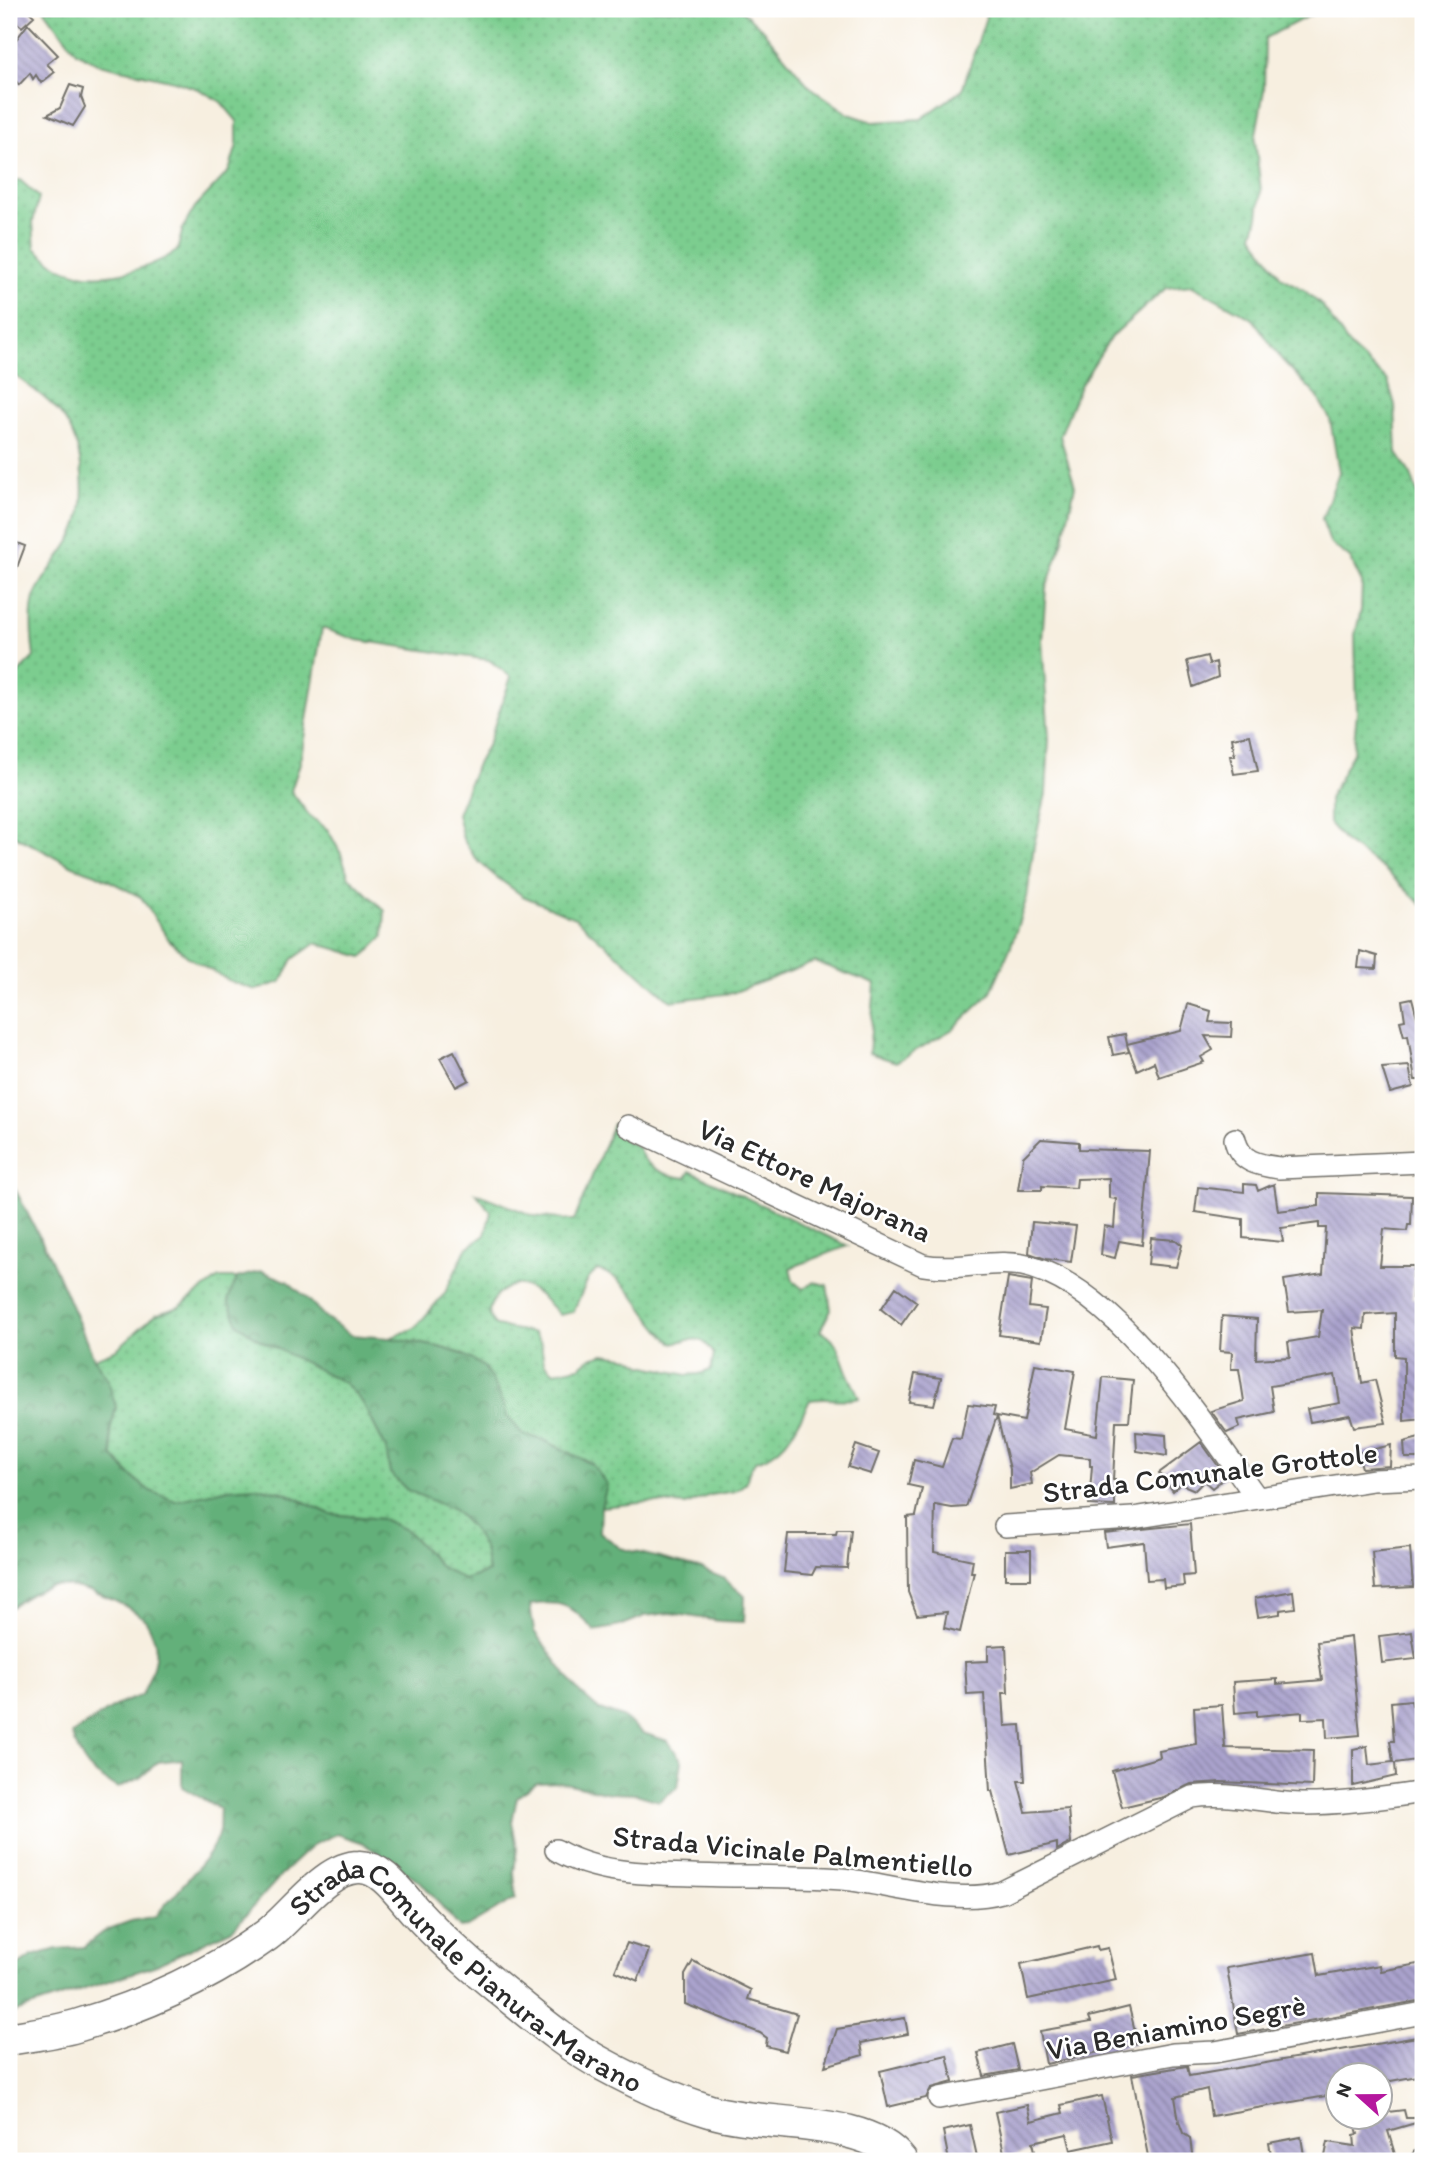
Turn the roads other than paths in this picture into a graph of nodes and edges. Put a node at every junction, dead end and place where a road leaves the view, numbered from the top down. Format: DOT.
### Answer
graph roads {
  1 [pos="628,1126"];
  2 [pos="1235,1139"];
  3 [pos="1423,1162"];
  4 [pos="1423,1478"];
  5 [pos="1257,1498"];
  6 [pos="1005,1526"];
  7 [pos="1423,1792"];
  8 [pos="556,1850"];
  9 [pos="1423,2013"];
  10 [pos="9,2039"];
  11 [pos="939,2098"];
  12 [pos="901,2161"];
  1 -- 5 [label="street, Via Ettore Majorana"];
  2 -- 3 [label="street"];
  4 -- 5 [label="street, Strada Comunale Grottole"];
  5 -- 6 [label="street, Strada Comunale Grottole"];
  7 -- 8 [label="street, Strada Vicinale Palmentiello"];
  9 -- 11 [label="street, Via Beniamino Segrè"];
  10 -- 12 [label="street, Strada Comunale Pianura-Marano"];
}
